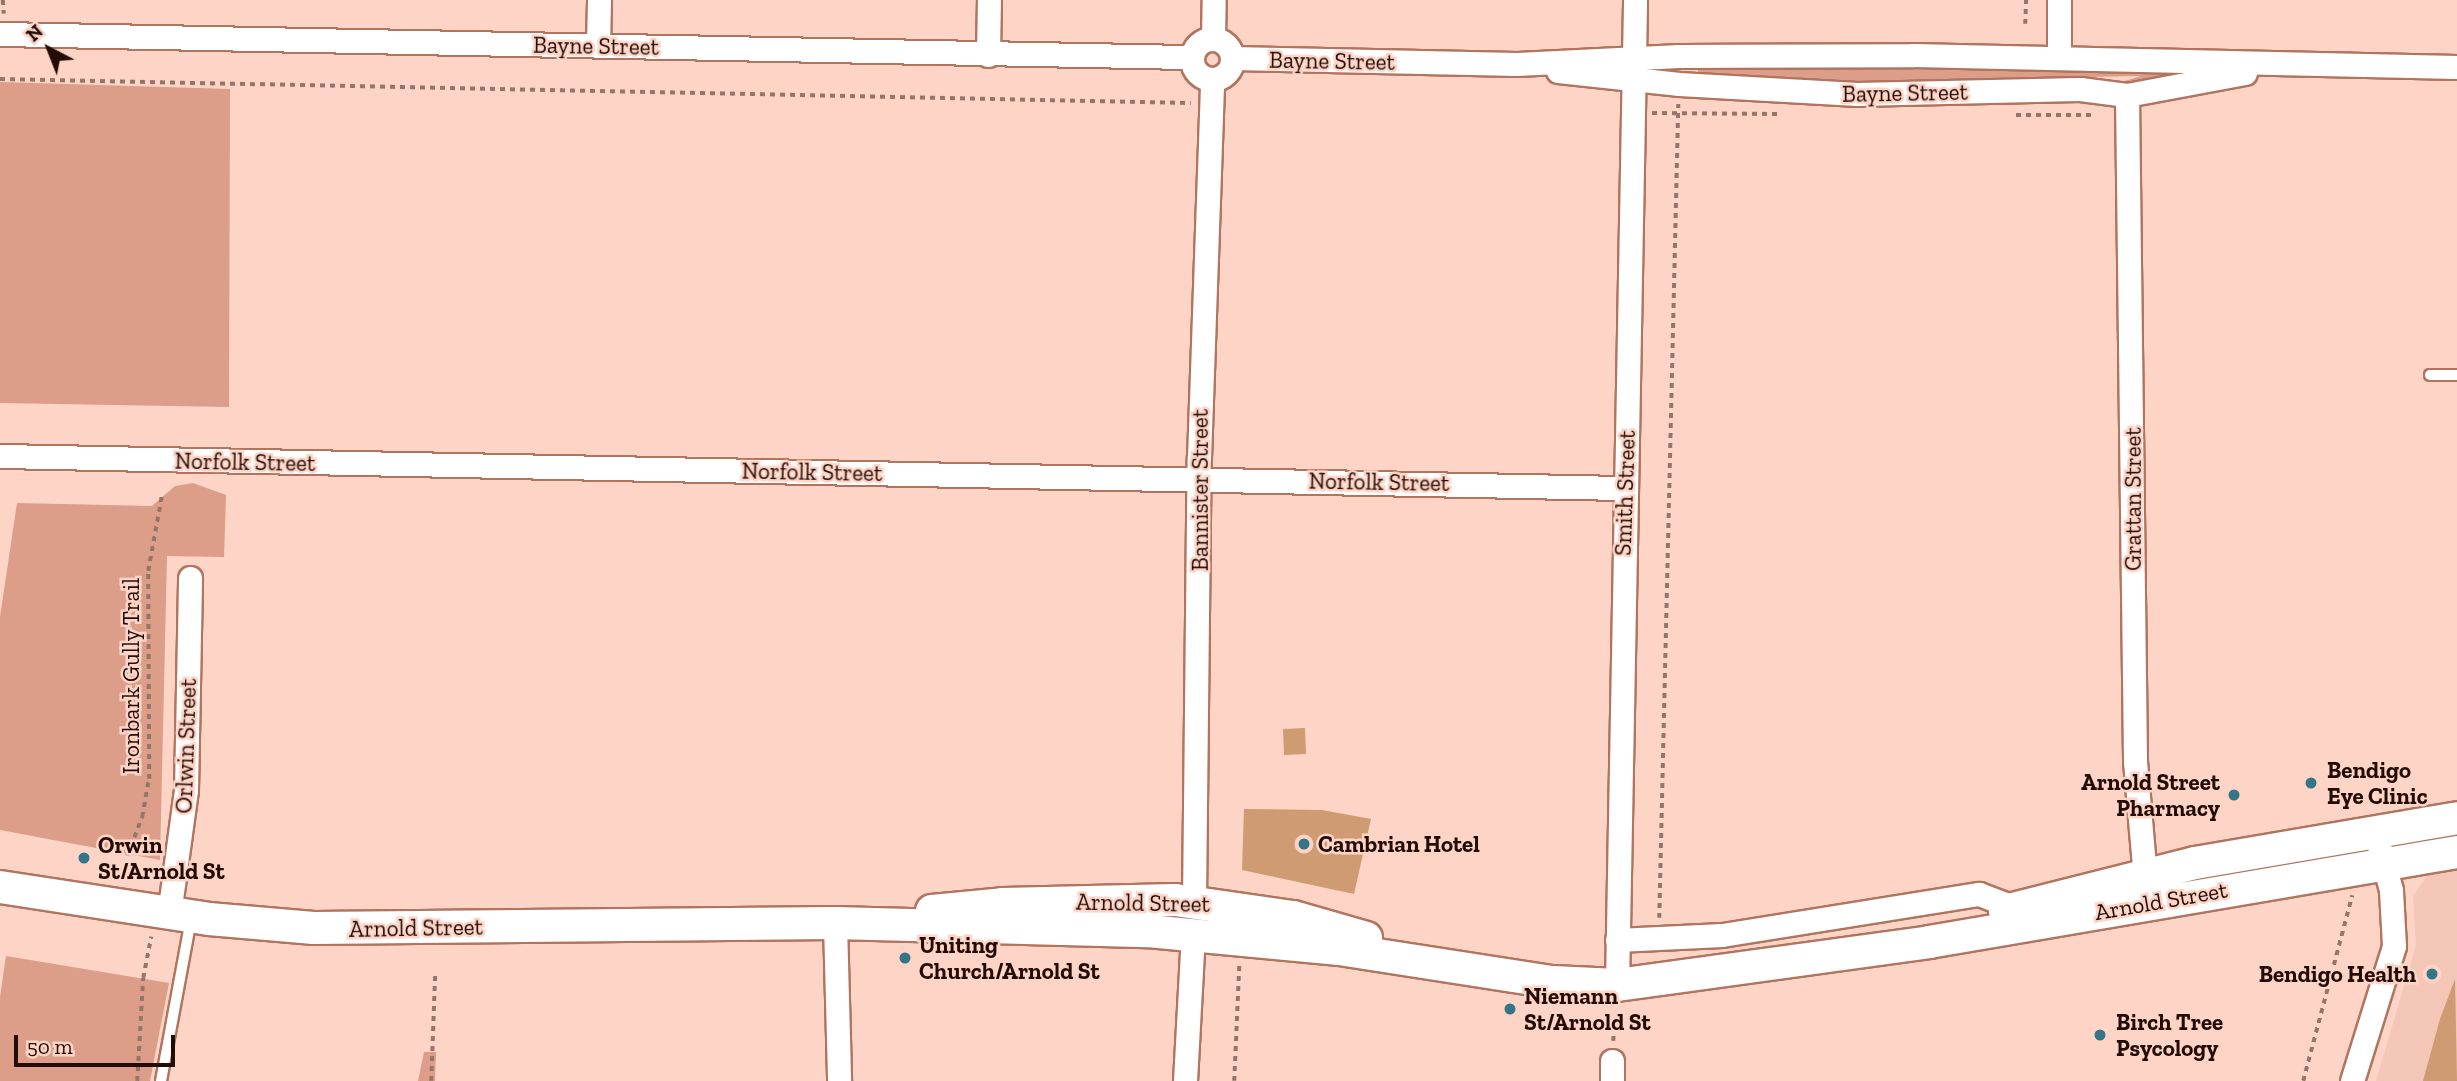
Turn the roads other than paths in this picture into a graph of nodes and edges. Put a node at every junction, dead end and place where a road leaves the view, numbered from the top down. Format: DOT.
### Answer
graph roads {
  1 [pos="599,0"];
  2 [pos="989,0"];
  3 [pos="1214,0"];
  4 [pos="1635,0"];
  5 [pos="2059,0"];
  6 [pos="0,34"];
  7 [pos="1213,38"];
  8 [pos="598,46"];
  9 [pos="988,55"];
  10 [pos="2059,56"];
  11 [pos="1192,57"];
  12 [pos="1232,58"];
  13 [pos="2292,65"];
  14 [pos="2457,67"];
  15 [pos="1634,69"];
  16 [pos="1212,79"];
  17 [pos="2127,95"];
  18 [pos="2430,375"];
  19 [pos="2457,375"];
  20 [pos="0,456"];
  21 [pos="1199,478"];
  22 [pos="1624,488"];
  23 [pos="190,578"];
  24 [pos="2457,818"];
  25 [pos="2375,831"];
  26 [pos="2457,852"];
  27 [pos="2385,863"];
  28 [pos="0,887"];
  29 [pos="2146,888"];
  30 [pos="1195,902"];
  31 [pos="2016,908"];
  32 [pos="172,914"];
  33 [pos="835,923"];
  34 [pos="1193,934"];
  35 [pos="1617,940"];
  36 [pos="1865,950"];
  37 [pos="1444,962"];
  38 [pos="1618,985"];
  39 [pos="161,1081"];
  40 [pos="839,1081"];
  41 [pos="1185,1081"];
  42 [pos="2351,1081"];
  1 -- 8 [label="street"];
  2 -- 9 [label="street"];
  3 -- 7 [label="street"];
  4 -- 15 [label="street, Smith Street"];
  5 -- 10 [label="street"];
  6 -- 8 [label="street, Bayne Street"];
  7 -- 11 [label="street"];
  7 -- 12 [label="street"];
  8 -- 9 [label="street, Bayne Street"];
  9 -- 11 [label="street, Bayne Street"];
  10 -- 13 [label="street, Bayne Street"];
  10 -- 15 [label="street, Bayne Street"];
  11 -- 16 [label="street"];
  12 -- 15 [label="street, Bayne Street"];
  12 -- 16 [label="street"];
  13 -- 14 [label="street, Bayne Street"];
  13 -- 17 [label="street, Bayne Street"];
  15 -- 17 [label="street, Bayne Street"];
  15 -- 22 [label="street, Smith Street"];
  16 -- 21 [label="street, Bannister Street"];
  17 -- 29 [label="street, Grattan Street"];
  18 -- 19 [label="lane"];
  20 -- 21 [label="street, Norfolk Street"];
  21 -- 22 [label="street, Norfolk Street"];
  21 -- 30 [label="street, Bannister Street"];
  22 -- 35 [label="street, Smith Street"];
  23 -- 32 [label="street, Orlwin Street"];
  24 -- 25 [label="main road, Arnold Street"];
  25 -- 27 [label="street"];
  25 -- 29 [label="main road, Arnold Street"];
  26 -- 27 [label="main road, Arnold Street"];
  27 -- 29 [label="main road, Arnold Street"];
  27 -- 42 [label="street"];
  28 -- 32 [label="main road, Arnold Street"];
  29 -- 31 [label="main road, Arnold Street"];
  29 -- 36 [label="main road, Arnold Street"];
  30 -- 33 [label="main road, Arnold Street"];
  30 -- 34 [label="main road"];
  30 -- 37 [label="main road, Arnold Street"];
  31 -- 35 [label="street"];
  31 -- 36 [label="main road, Arnold Street"];
  32 -- 33 [label="main road, Arnold Street"];
  32 -- 39 [label="lane"];
  33 -- 34 [label="main road, Arnold Street"];
  33 -- 40 [label="street"];
  34 -- 37 [label="main road, Arnold Street"];
  34 -- 41 [label="street"];
  35 -- 38 [label="street, Smith Street"];
  36 -- 38 [label="main road, Arnold Street"];
  37 -- 38 [label="main road, Arnold Street"];
}
